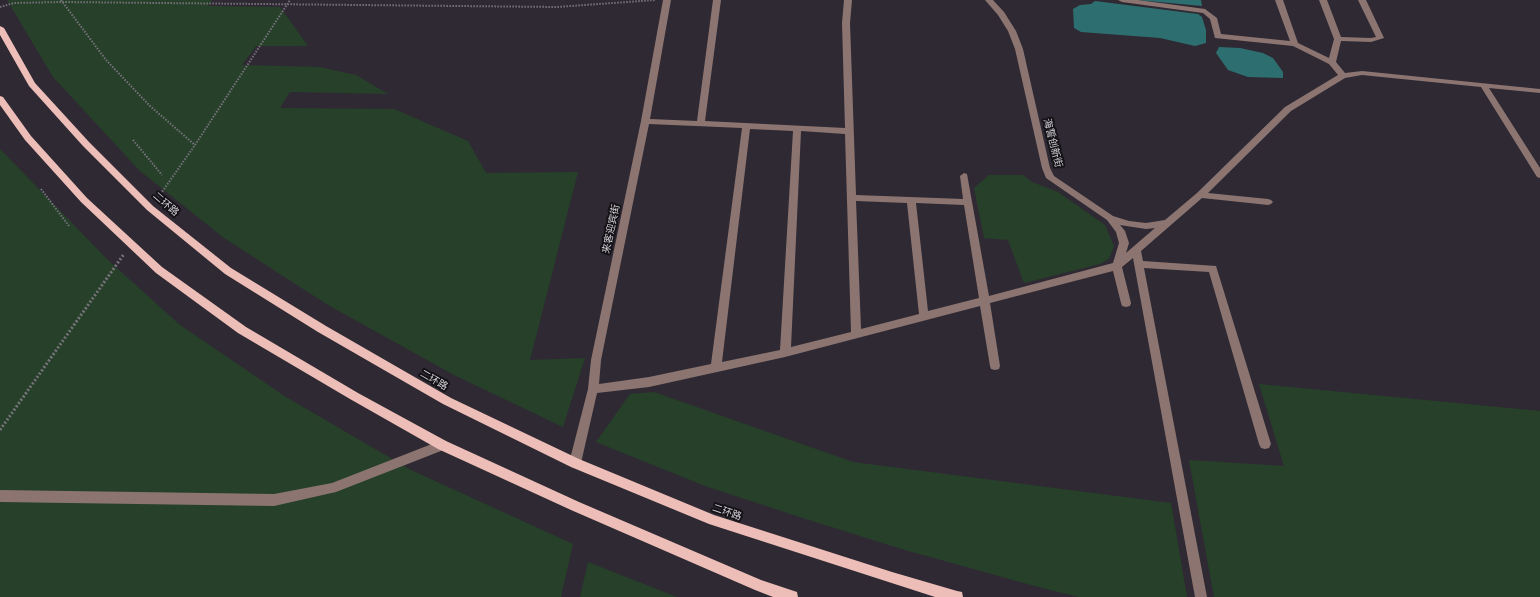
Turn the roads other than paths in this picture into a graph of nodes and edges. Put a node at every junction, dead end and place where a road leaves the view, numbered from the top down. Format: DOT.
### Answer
graph roads {
  1 [pos="667,0"];
  2 [pos="717,0"];
  3 [pos="848,0"];
  4 [pos="989,0"];
  5 [pos="1122,0"];
  6 [pos="1279,0"];
  7 [pos="1323,0"];
  8 [pos="1362,0"];
  9 [pos="0,28"];
  10 [pos="1338,39"];
  11 [pos="1295,44"];
  12 [pos="1332,62"];
  13 [pos="1343,76"];
  14 [pos="1483,85"];
  15 [pos="1540,91"];
  16 [pos="0,99"];
  17 [pos="645,121"];
  18 [pos="701,123"];
  19 [pos="746,126"];
  20 [pos="797,128"];
  21 [pos="849,131"];
  22 [pos="1540,175"];
  23 [pos="964,176"];
  24 [pos="1200,195"];
  25 [pos="851,198"];
  26 [pos="911,200"];
  27 [pos="967,202"];
  28 [pos="1268,202"];
  29 [pos="1110,218"];
  30 [pos="1168,223"];
  31 [pos="1136,250"];
  32 [pos="1138,264"];
  33 [pos="1117,266"];
  34 [pos="985,301"];
  35 [pos="1126,303"];
  36 [pos="924,317"];
  37 [pos="856,333"];
  38 [pos="785,353"];
  39 [pos="995,366"];
  40 [pos="716,368"];
  41 [pos="593,389"];
  42 [pos="1265,444"];
  43 [pos="442,445"];
  44 [pos="575,463"];
  45 [pos="0,496"];
  46 [pos="792,597"];
  47 [pos="957,597"];
  48 [pos="1201,597"];
  1 -- 17 [label="street, 来客迎宾街"];
  2 -- 18 [label="street"];
  3 -- 21 [label="street"];
  4 -- 29 [label="street, 海誓创新街"];
  5 -- 11 [label="street"];
  6 -- 11 [label="street"];
  7 -- 10 [label="street"];
  8 -- 10 [label="street"];
  9 -- 44 [label="main road, 二环路"];
  10 -- 12 [label="street"];
  11 -- 12 [label="street"];
  12 -- 13 [label="street"];
  13 -- 14 [label="street"];
  13 -- 24 [label="street"];
  14 -- 15 [label="street"];
  14 -- 22 [label="street"];
  16 -- 43 [label="main road"];
  17 -- 18 [label="street"];
  17 -- 41 [label="street, 来客迎宾街"];
  18 -- 19 [label="street"];
  19 -- 20 [label="street"];
  19 -- 40 [label="street"];
  20 -- 21 [label="street"];
  20 -- 38 [label="street"];
  21 -- 25 [label="street"];
  23 -- 27 [label="street"];
  24 -- 28 [label="street"];
  24 -- 30 [label="street"];
  25 -- 26 [label="street"];
  25 -- 37 [label="street"];
  26 -- 27 [label="street"];
  26 -- 36 [label="street"];
  27 -- 34 [label="street"];
  29 -- 30 [label="street"];
  29 -- 33 [label="street, 海誓创新街"];
  30 -- 31 [label="street"];
  31 -- 32 [label="street"];
  31 -- 33 [label="street"];
  32 -- 42 [label="street"];
  32 -- 48 [label="street"];
  33 -- 34 [label="street"];
  33 -- 35 [label="street"];
  34 -- 36 [label="street"];
  34 -- 39 [label="street"];
  36 -- 37 [label="street"];
  37 -- 38 [label="street"];
  38 -- 40 [label="street"];
  40 -- 41 [label="street"];
  41 -- 44 [label="street, 来客迎宾街"];
  43 -- 45 [label="street"];
  43 -- 46 [label="main road"];
  44 -- 47 [label="main road, 二环路"];
}
